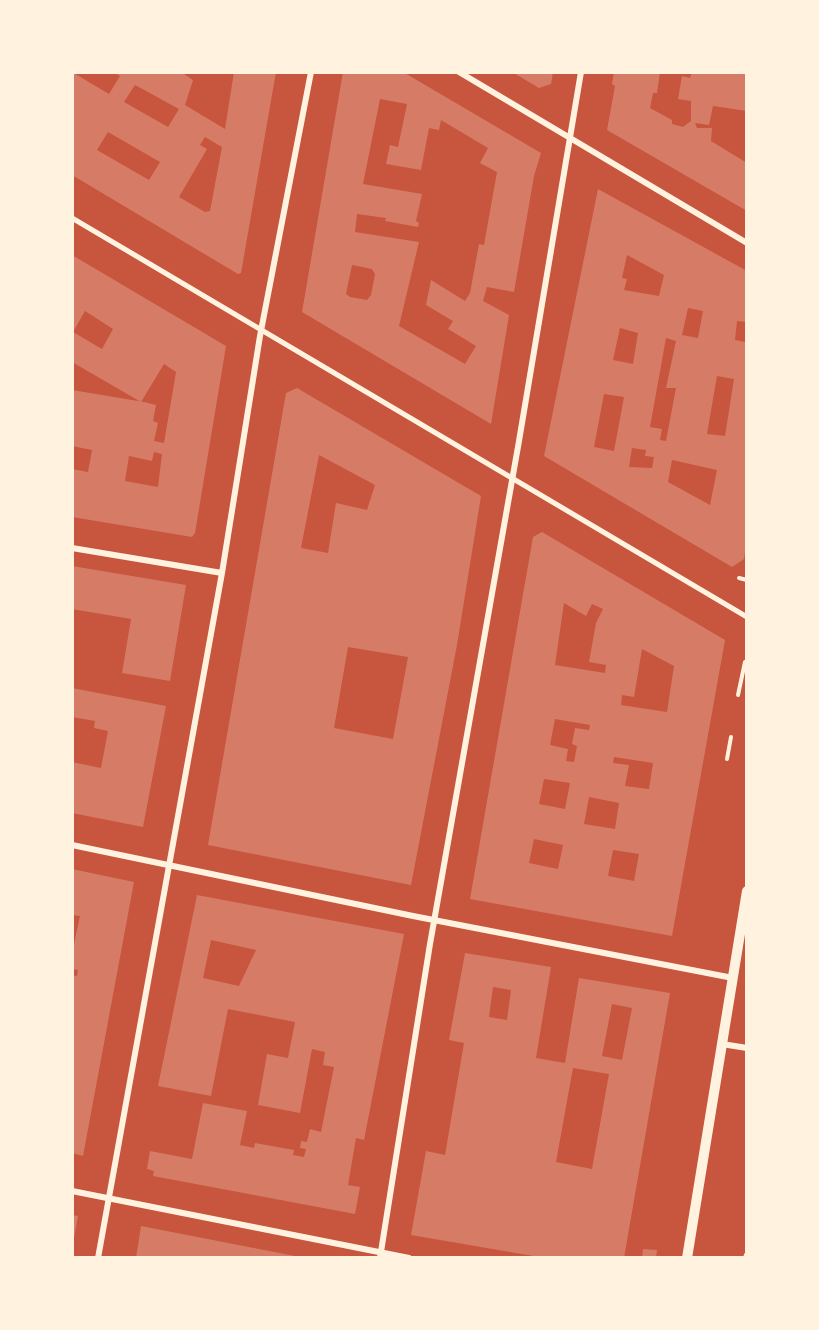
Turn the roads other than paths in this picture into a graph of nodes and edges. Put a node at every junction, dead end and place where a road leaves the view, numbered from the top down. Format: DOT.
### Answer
graph roads {
  1 [pos="311,72"];
  2 [pos="459,72"];
  3 [pos="581,72"];
  4 [pos="570,138"];
  5 [pos="72,218"];
  6 [pos="747,243"];
  7 [pos="261,330"];
  8 [pos="512,479"];
  9 [pos="72,548"];
  10 [pos="222,573"];
  11 [pos="747,617"];
  12 [pos="72,845"];
  13 [pos="168,865"];
  14 [pos="747,891"];
  15 [pos="434,920"];
  16 [pos="733,978"];
  17 [pos="722,1044"];
  18 [pos="747,1048"];
  19 [pos="72,1191"];
  20 [pos="108,1198"];
  21 [pos="380,1255"];
  22 [pos="98,1258"];
  23 [pos="409,1258"];
  24 [pos="687,1258"];
  1 -- 7 [label="street"];
  2 -- 4 [label="street"];
  3 -- 4 [label="street"];
  4 -- 6 [label="street"];
  4 -- 8 [label="street"];
  5 -- 7 [label="street"];
  7 -- 8 [label="street"];
  7 -- 10 [label="street"];
  8 -- 11 [label="street"];
  8 -- 15 [label="street"];
  9 -- 10 [label="street"];
  10 -- 13 [label="street"];
  12 -- 13 [label="street"];
  13 -- 15 [label="street"];
  13 -- 20 [label="street"];
  14 -- 16 [label="street"];
  15 -- 16 [label="street"];
  15 -- 21 [label="street"];
  16 -- 17 [label="street"];
  17 -- 18 [label="street"];
  17 -- 24 [label="street"];
  19 -- 20 [label="street"];
  20 -- 21 [label="street"];
  20 -- 22 [label="street"];
  21 -- 23 [label="street"];
}
